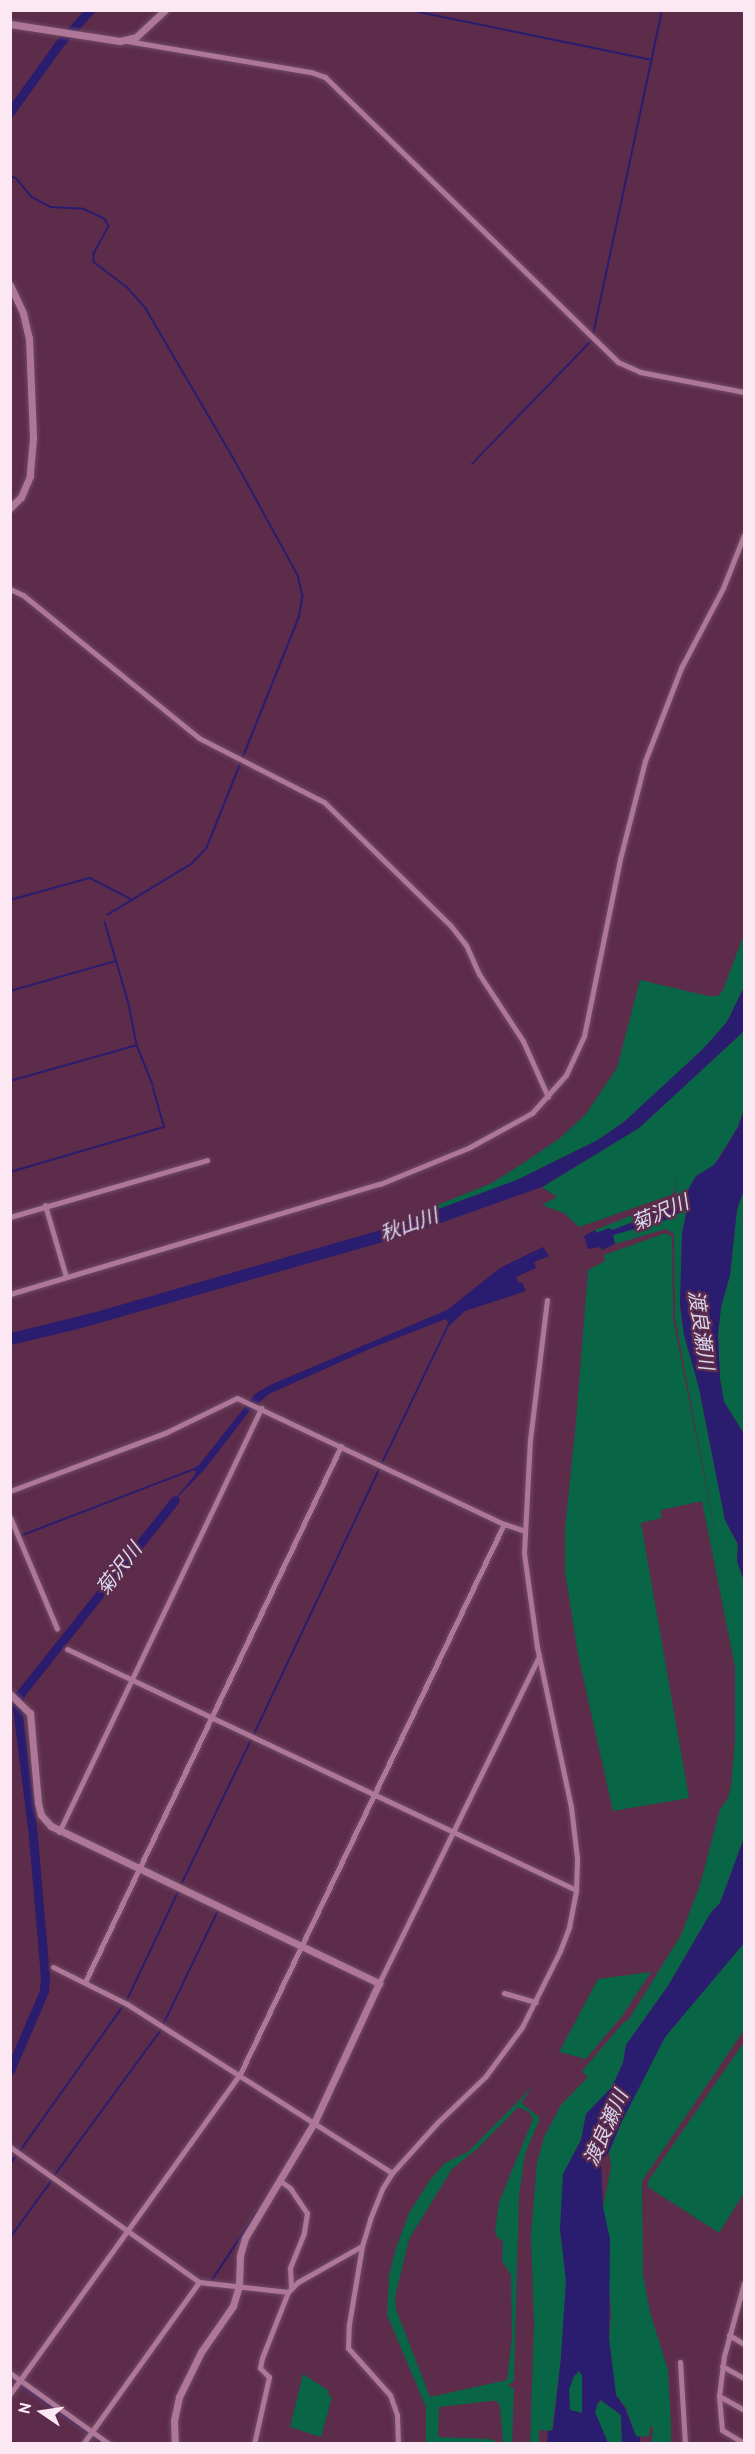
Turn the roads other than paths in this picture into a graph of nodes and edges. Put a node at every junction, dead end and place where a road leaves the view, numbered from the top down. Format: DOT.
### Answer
graph roads {
  1 [pos="165,10"];
  2 [pos="10,24"];
  3 [pos="127,41"];
  4 [pos="10,285"];
  5 [pos="744,392"];
  6 [pos="10,508"];
  7 [pos="744,535"];
  8 [pos="10,589"];
  9 [pos="548,1096"];
  10 [pos="207,1160"];
  11 [pos="45,1205"];
  12 [pos="10,1217"];
  13 [pos="66,1277"];
  14 [pos="10,1294"];
  15 [pos="547,1300"];
  16 [pos="260,1407"];
  17 [pos="340,1446"];
  18 [pos="10,1491"];
  19 [pos="10,1517"];
  20 [pos="504,1524"];
  21 [pos="525,1531"];
  22 [pos="57,1629"];
  23 [pos="67,1649"];
  24 [pos="539,1656"];
  25 [pos="132,1680"];
  26 [pos="10,1694"];
  27 [pos="211,1718"];
  28 [pos="374,1796"];
  29 [pos="60,1832"];
  30 [pos="452,1833"];
  31 [pos="138,1869"];
  32 [pos="576,1890"];
  33 [pos="301,1947"];
  34 [pos="53,1967"];
  35 [pos="85,1982"];
  36 [pos="380,1983"];
  37 [pos="504,1993"];
  38 [pos="536,2002"];
  39 [pos="240,2074"];
  40 [pos="315,2121"];
  41 [pos="10,2147"];
  42 [pos="392,2173"];
  43 [pos="279,2180"];
  44 [pos="127,2230"];
  45 [pos="362,2246"];
  46 [pos="200,2282"];
  47 [pos="744,2283"];
  48 [pos="239,2286"];
  49 [pos="290,2290"];
  50 [pos="738,2304"];
  51 [pos="744,2308"];
  52 [pos="729,2335"];
  53 [pos="744,2344"];
  54 [pos="680,2362"];
  55 [pos="722,2366"];
  56 [pos="10,2373"];
  57 [pos="744,2378"];
  58 [pos="20,2380"];
  59 [pos="10,2394"];
  60 [pos="719,2396"];
  61 [pos="744,2410"];
  62 [pos="92,2431"];
  63 [pos="730,2435"];
  64 [pos="744,2443"];
  65 [pos="83,2444"];
  66 [pos="109,2444"];
  67 [pos="176,2444"];
  68 [pos="254,2444"];
  69 [pos="398,2444"];
  70 [pos="685,2444"];
  71 [pos="728,2444"];
  1 -- 3 [label="street"];
  2 -- 3 [label="street"];
  3 -- 5 [label="street"];
  4 -- 6 [label="street"];
  7 -- 9 [label="street"];
  8 -- 9 [label="street"];
  9 -- 13 [label="street"];
  10 -- 11 [label="street"];
  11 -- 12 [label="street"];
  11 -- 13 [label="street"];
  13 -- 14 [label="street"];
  15 -- 21 [label="street"];
  16 -- 17 [label="street"];
  16 -- 18 [label="street"];
  16 -- 25 [label="street"];
  17 -- 20 [label="street"];
  17 -- 27 [label="street"];
  19 -- 22 [label="street"];
  20 -- 21 [label="street"];
  20 -- 28 [label="street"];
  21 -- 24 [label="street"];
  23 -- 25 [label="street"];
  24 -- 30 [label="street"];
  24 -- 32 [label="street"];
  25 -- 27 [label="street"];
  25 -- 29 [label="street"];
  26 -- 29 [label="street"];
  27 -- 28 [label="street"];
  27 -- 31 [label="street"];
  28 -- 30 [label="street"];
  28 -- 33 [label="street"];
  29 -- 31 [label="street"];
  30 -- 32 [label="street"];
  30 -- 36 [label="street"];
  31 -- 33 [label="street"];
  31 -- 35 [label="street"];
  32 -- 38 [label="street"];
  33 -- 36 [label="street"];
  33 -- 39 [label="street"];
  34 -- 35 [label="street"];
  35 -- 39 [label="street"];
  36 -- 40 [label="street"];
  37 -- 38 [label="street"];
  38 -- 42 [label="street"];
  39 -- 40 [label="street"];
  39 -- 44 [label="street"];
  40 -- 42 [label="street"];
  40 -- 43 [label="street"];
  41 -- 44 [label="street"];
  42 -- 45 [label="street"];
  43 -- 48 [label="street"];
  43 -- 49 [label="street"];
  44 -- 46 [label="street"];
  44 -- 58 [label="street"];
  45 -- 49 [label="street"];
  45 -- 69 [label="street"];
  46 -- 48 [label="street"];
  46 -- 62 [label="street"];
  47 -- 50 [label="street"];
  48 -- 49 [label="street"];
  48 -- 67 [label="street"];
  49 -- 68 [label="street"];
  50 -- 51 [label="street"];
  50 -- 52 [label="street"];
  52 -- 53 [label="street"];
  52 -- 55 [label="street"];
  54 -- 70 [label="street"];
  55 -- 57 [label="street"];
  55 -- 60 [label="street"];
  56 -- 58 [label="street"];
  58 -- 59 [label="street"];
  58 -- 62 [label="street"];
  60 -- 61 [label="street"];
  60 -- 63 [label="street"];
  62 -- 65 [label="street"];
  62 -- 66 [label="street"];
  63 -- 64 [label="street"];
  63 -- 71 [label="street"];
}
